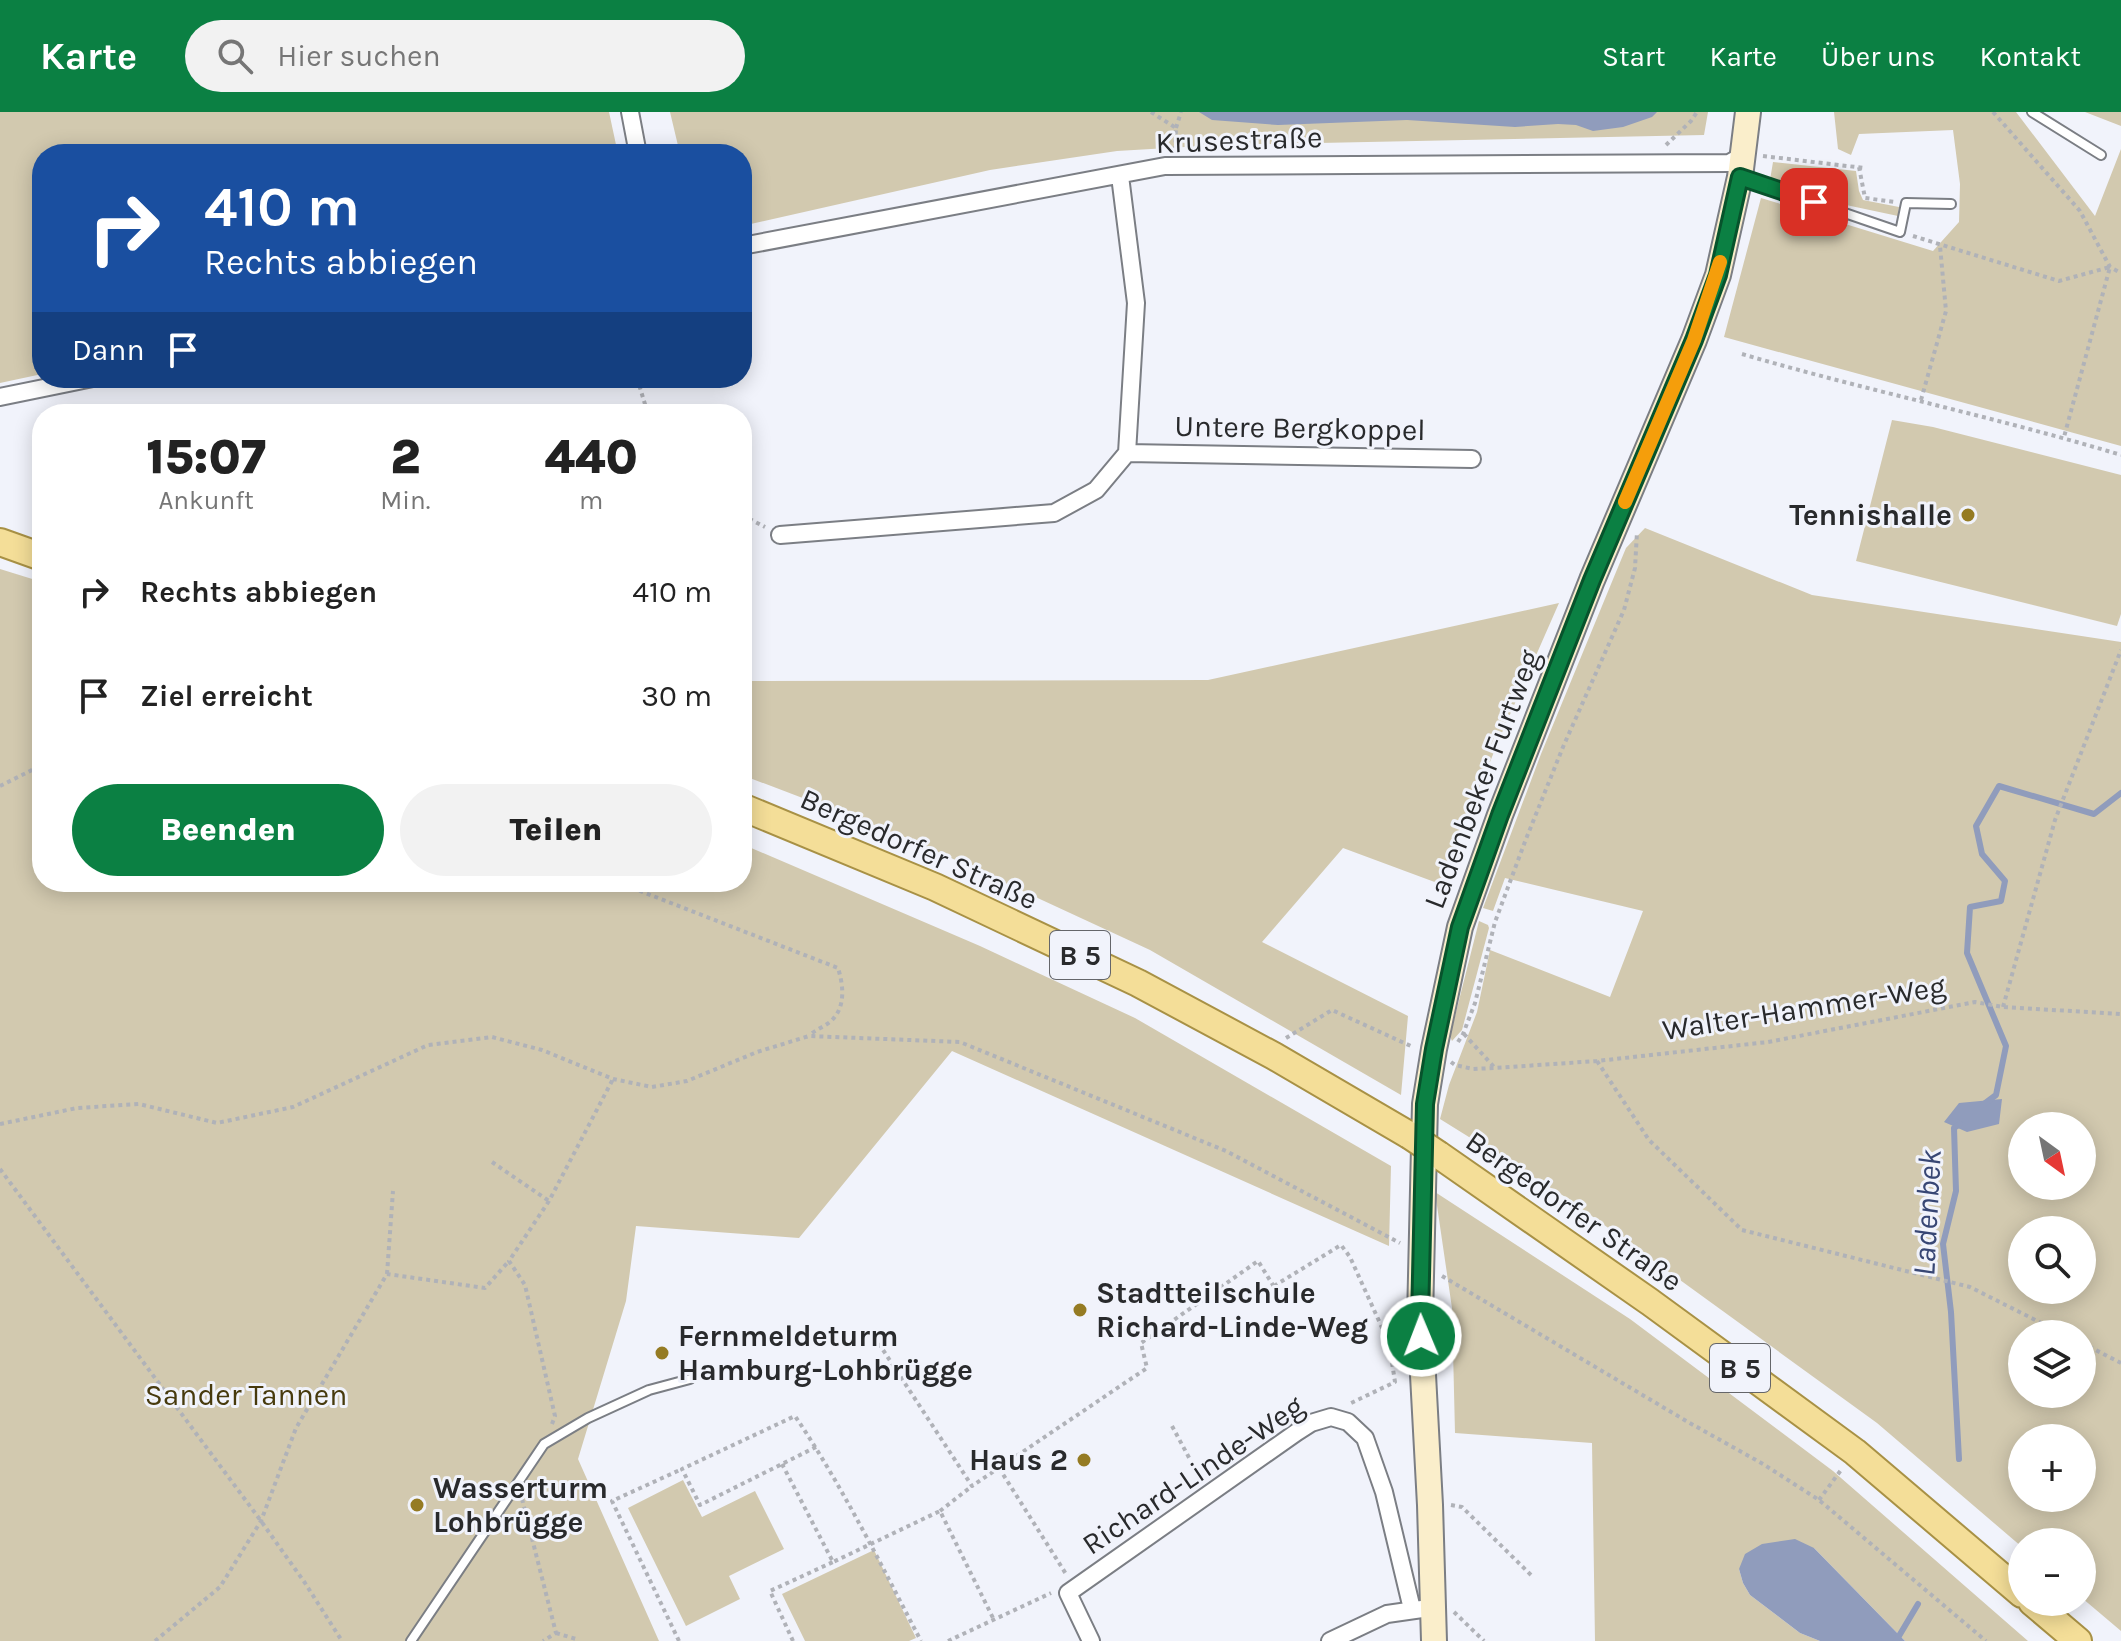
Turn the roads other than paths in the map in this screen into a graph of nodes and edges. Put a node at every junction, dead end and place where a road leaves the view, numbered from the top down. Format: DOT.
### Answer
graph roads {
  1 [pos="630,112"];
  2 [pos="1748,112"];
  3 [pos="2032,112"];
  4 [pos="636,144"];
  5 [pos="2101,155"];
  6 [pos="1748,163"];
  7 [pos="1120,176"];
  8 [pos="1951,204"];
  9 [pos="752,244"];
  10 [pos="34,388"];
  11 [pos="0,397"];
  12 [pos="1127,453"];
  13 [pos="1472,459"];
  14 [pos="780,535"];
  15 [pos="0,542"];
  16 [pos="32,553"];
  17 [pos="752,811"];
  18 [pos="1424,1146"];
  19 [pos="690,1379"];
  20 [pos="2008,1582"];
  21 [pos="1426,1603"];
  22 [pos="2049,1616"];
  23 [pos="411,1641"];
  24 [pos="1091,1641"];
  25 [pos="1330,1641"];
  26 [pos="1434,1641"];
  27 [pos="2078,1641"];
  1 -- 4 [label="street"];
  2 -- 6 [label="street, Ladenbeker Furtweg"];
  3 -- 5 [label="lane"];
  6 -- 7 [label="street, Krusestraße"];
  6 -- 8 [label="lane"];
  6 -- 18 [label="street, Ladenbeker Furtweg"];
  7 -- 9 [label="street, Krusestraße"];
  7 -- 12 [label="street, Untere Bergkoppel"];
  10 -- 11 [label="street"];
  12 -- 13 [label="street, Untere Bergkoppel"];
  12 -- 14 [label="street"];
  15 -- 16 [label="main road"];
  17 -- 18 [label="main road, Bergedorfer Straße / B 5"];
  18 -- 20 [label="main road, Bergedorfer Straße / B 5"];
  18 -- 21 [label="street, Ladenbeker Furtweg"];
  19 -- 23 [label="lane"];
  21 -- 24 [label="street, Richard-Linde-Weg"];
  21 -- 25 [label="street"];
  21 -- 26 [label="street, Ladenbeker Furtweg"];
  22 -- 27 [label="main road"];
}
